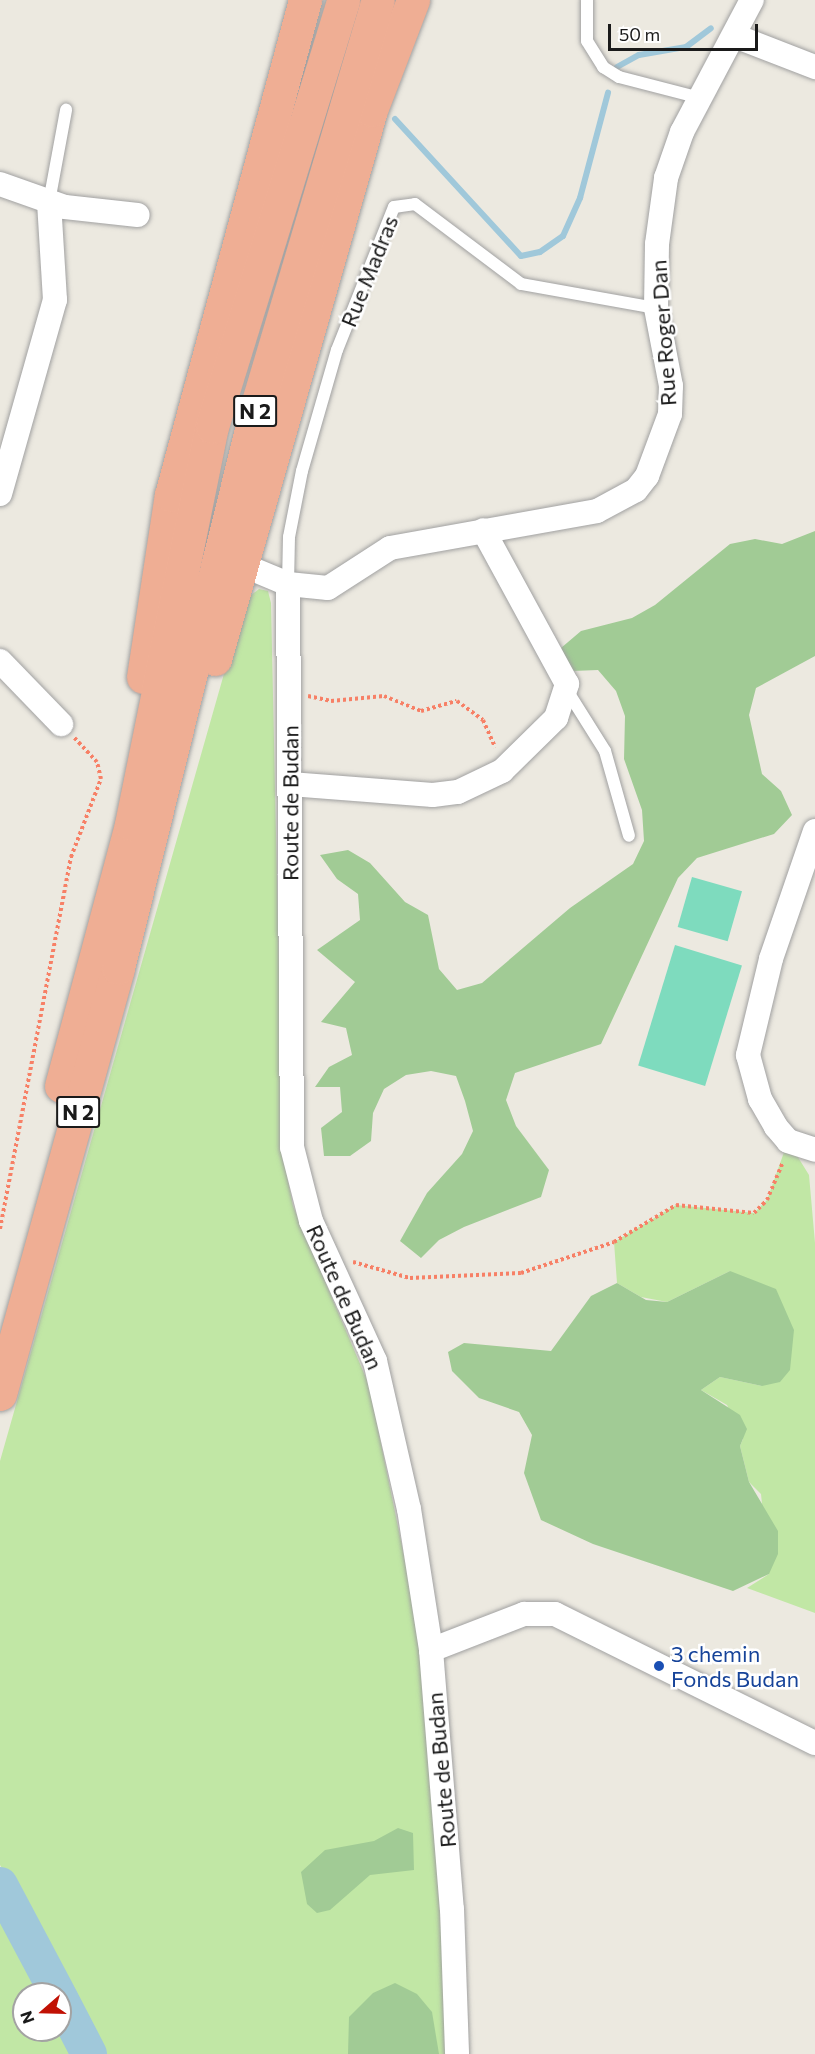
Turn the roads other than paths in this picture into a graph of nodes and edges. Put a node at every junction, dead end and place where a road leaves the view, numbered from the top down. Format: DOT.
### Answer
graph roads {
  1 [pos="304,0"];
  2 [pos="343,0"];
  3 [pos="378,0"];
  4 [pos="413,0"];
  5 [pos="587,0"];
  6 [pos="752,0"];
  7 [pos="735,36"];
  8 [pos="815,67"];
  9 [pos="700,98"];
  10 [pos="66,110"];
  11 [pos="0,184"];
  12 [pos="49,202"];
  13 [pos="138,215"];
  14 [pos="656,308"];
  15 [pos="0,494"];
  16 [pos="483,530"];
  17 [pos="245,566"];
  18 [pos="288,584"];
  19 [pos="0,661"];
  20 [pos="568,692"];
  21 [pos="61,724"];
  22 [pos="290,784"];
  23 [pos="142,826"];
  24 [pos="815,831"];
  25 [pos="629,836"];
  26 [pos="815,1150"];
  27 [pos="0,1320"];
  28 [pos="0,1394"];
  29 [pos="432,1650"];
  30 [pos="815,1743"];
  31 [pos="457,2054"];
  1 -- 23 [label="highway"];
  2 -- 23 [label="highway, N 2"];
  3 -- 23 [label="highway, N 2"];
  4 -- 17 [label="highway"];
  5 -- 9 [label="lane"];
  6 -- 7 [label="street, Rue Roger Dan"];
  7 -- 8 [label="street"];
  7 -- 9 [label="street, Rue Roger Dan"];
  9 -- 14 [label="street, Rue Roger Dan"];
  10 -- 12 [label="lane"];
  11 -- 12 [label="street"];
  12 -- 13 [label="street"];
  12 -- 15 [label="street"];
  14 -- 16 [label="street, Rue Roger Dan"];
  14 -- 18 [label="lane, Rue Madras"];
  16 -- 18 [label="street, Rue Roger Dan"];
  16 -- 20 [label="street"];
  17 -- 18 [label="street"];
  17 -- 23 [label="highway"];
  18 -- 22 [label="street, Route de Budan"];
  19 -- 21 [label="street"];
  20 -- 22 [label="street"];
  20 -- 25 [label="lane"];
  22 -- 29 [label="street, Route de Budan"];
  23 -- 27 [label="highway, N 2"];
  23 -- 28 [label="highway, N 2"];
  24 -- 26 [label="street"];
  29 -- 30 [label="street"];
  29 -- 31 [label="street, Route de Budan"];
}
